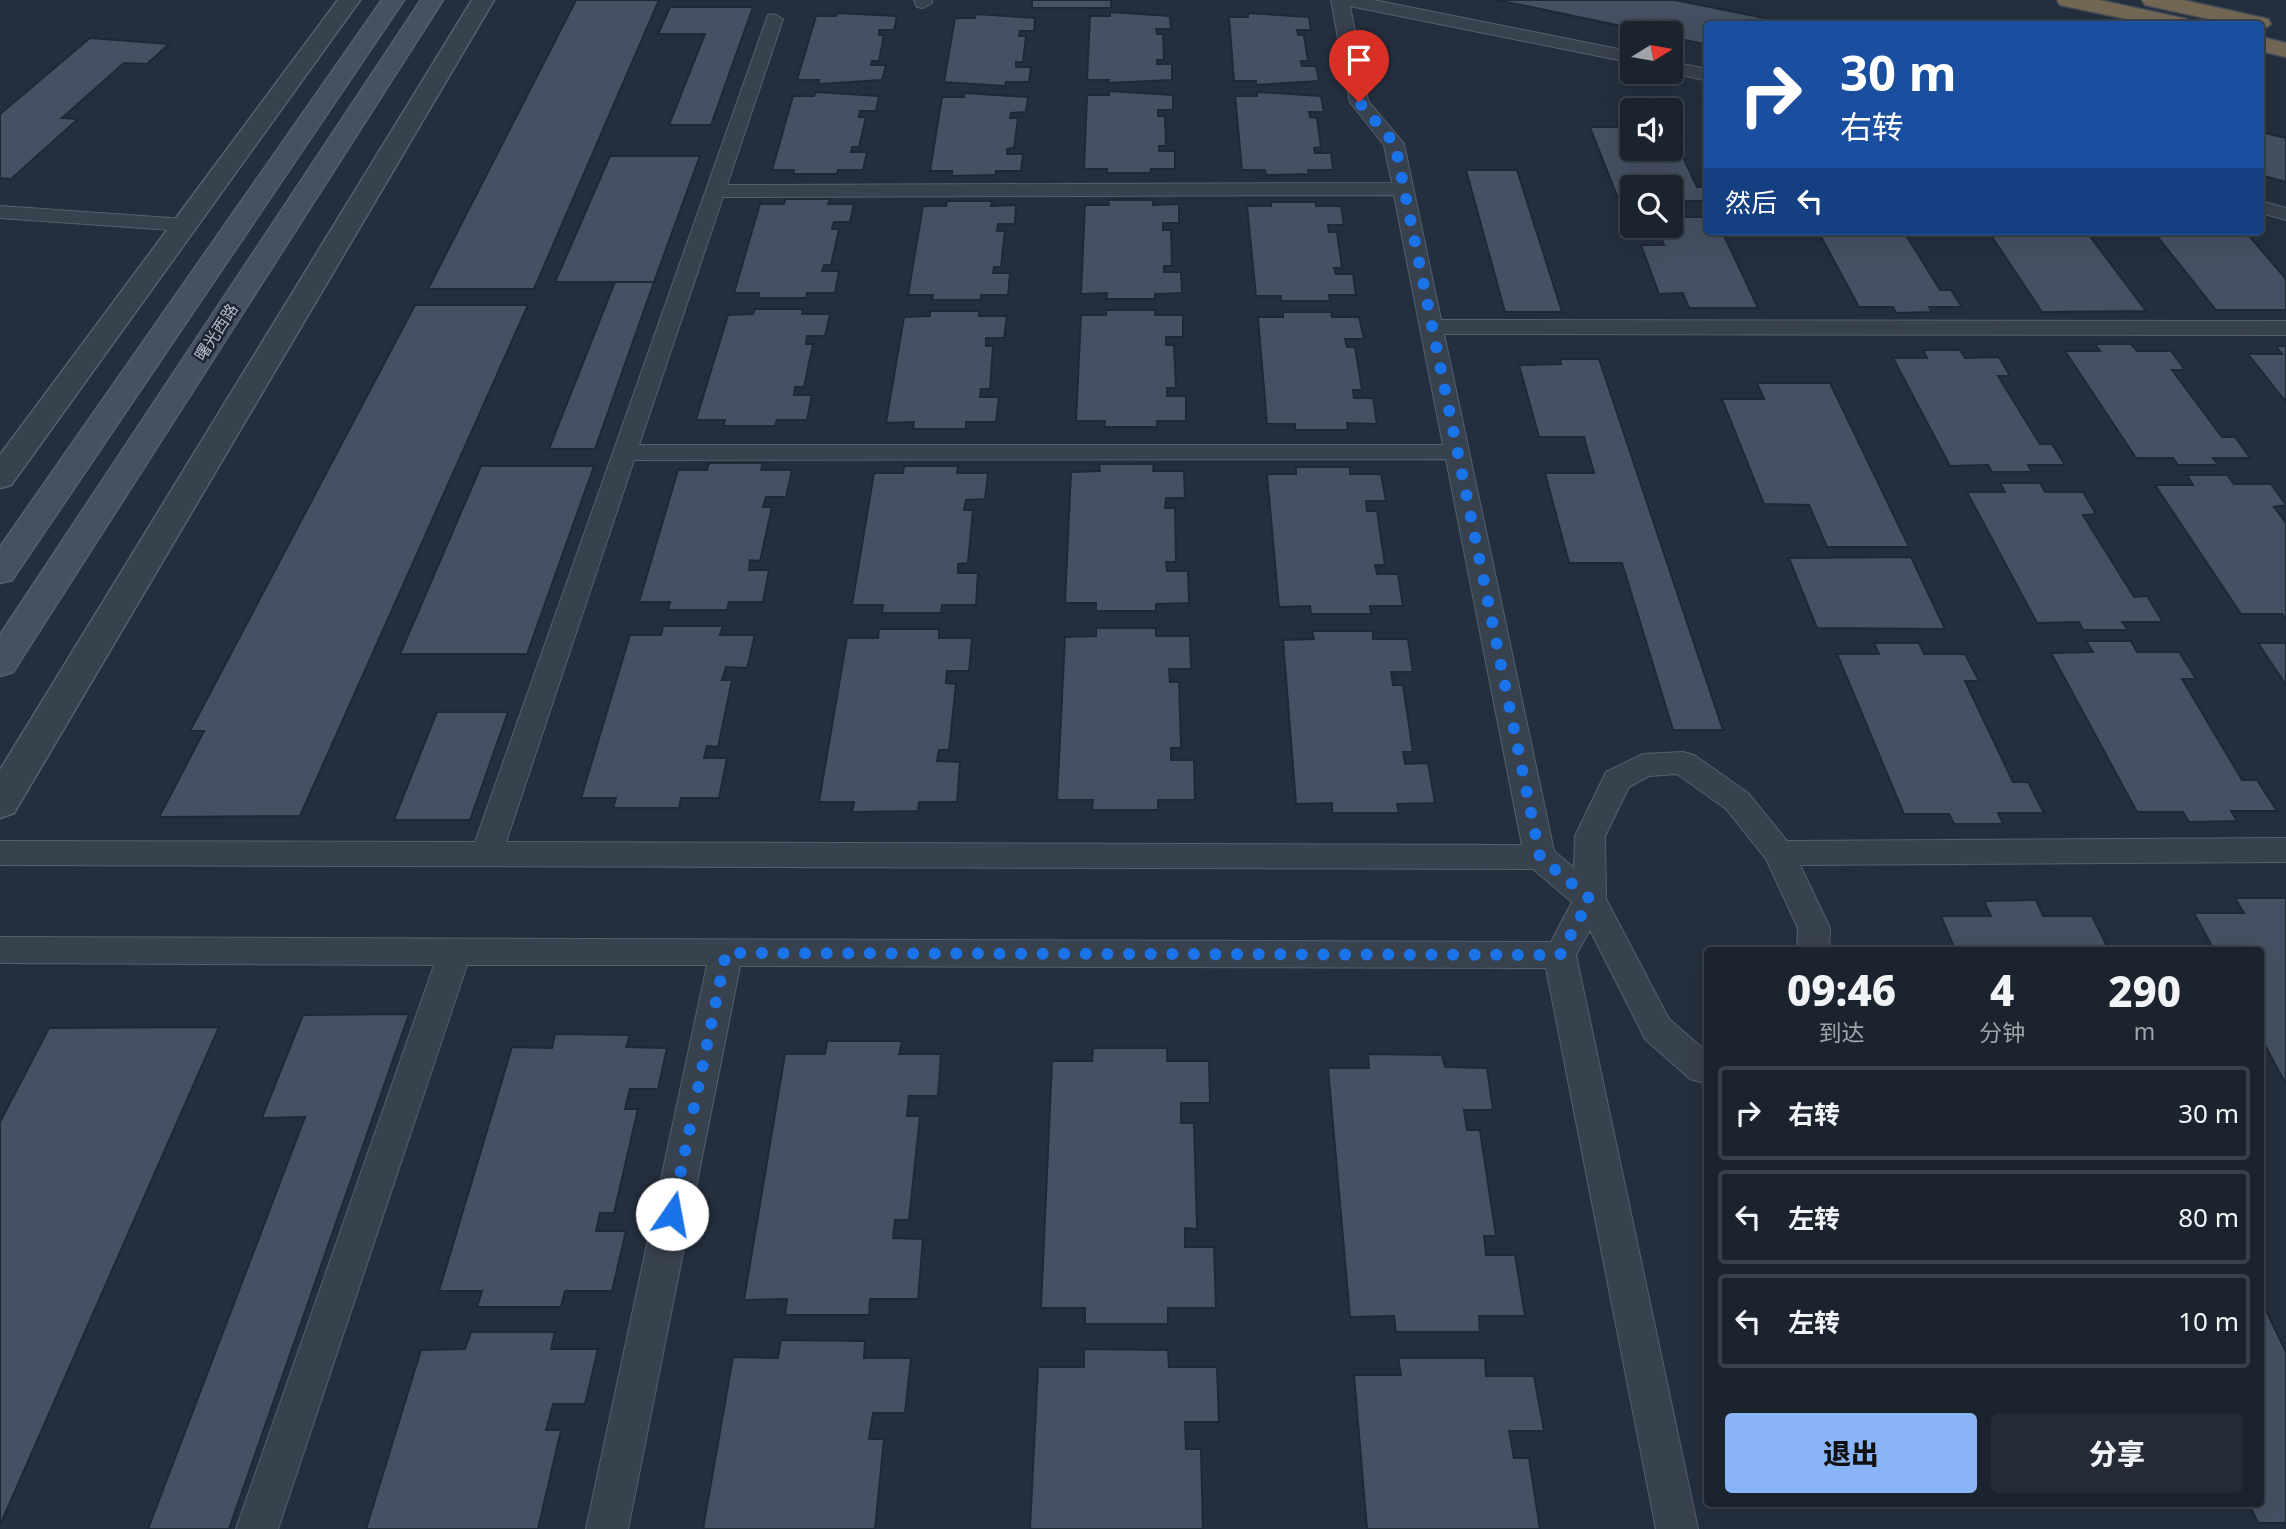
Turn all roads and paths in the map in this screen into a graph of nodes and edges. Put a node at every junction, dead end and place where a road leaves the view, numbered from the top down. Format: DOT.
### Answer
graph roads {
  1 [pos="349,0"];
  2 [pos="393,0"];
  3 [pos="432,0"];
  4 [pos="483,0"];
  5 [pos="1340,0"];
  6 [pos="1348,0"];
  7 [pos="2068,0"];
  8 [pos="2153,0"];
  9 [pos="774,19"];
  10 [pos="2165,21"];
  11 [pos="2243,21"];
  12 [pos="2264,26"];
  13 [pos="2286,30"];
  14 [pos="2264,45"];
  15 [pos="2286,50"];
  16 [pos="1620,55"];
  17 [pos="1684,70"];
  18 [pos="1704,74"];
  19 [pos="1404,189"];
  20 [pos="715,191"];
  21 [pos="2264,208"];
  22 [pos="0,212"];
  23 [pos="2286,214"];
  24 [pos="185,225"];
  25 [pos="1431,327"];
  26 [pos="2286,328"];
  27 [pos="1457,452"];
  28 [pos="624,453"];
  29 [pos="0,478"];
  30 [pos="0,572"];
  31 [pos="0,663"];
  32 [pos="0,803"];
  33 [pos="2286,850"];
  34 [pos="0,853"];
  35 [pos="1779,853"];
  36 [pos="486,855"];
  37 [pos="1540,857"];
  38 [pos="1590,899"];
  39 [pos="1813,947"];
  40 [pos="0,950"];
  41 [pos="455,952"];
  42 [pos="726,953"];
  43 [pos="1560,955"];
  44 [pos="1704,1069"];
  45 [pos="257,1529"];
  46 [pos="607,1529"];
  47 [pos="1677,1529"];
  1 -- 24 [label="street"];
  2 -- 30 [label="main road"];
  3 -- 31 [label="main road, 曙光西路"];
  4 -- 32 [label="street"];
  5 -- 19 [label="lane"];
  6 -- 16 [label="lane"];
  7 -- 10 [label="highway"];
  8 -- 11 [label="highway"];
  9 -- 20 [label="lane"];
  12 -- 13 [label="highway"];
  14 -- 15 [label="highway"];
  17 -- 18 [label="lane"];
  19 -- 20 [label="lane"];
  19 -- 25 [label="lane"];
  20 -- 28 [label="lane"];
  21 -- 23 [label="lane"];
  22 -- 24 [label="lane"];
  24 -- 29 [label="street"];
  25 -- 26 [label="lane"];
  25 -- 27 [label="lane"];
  27 -- 28 [label="lane"];
  27 -- 37 [label="lane"];
  28 -- 36 [label="lane"];
  33 -- 35 [label="lane"];
  34 -- 36 [label="lane"];
  35 -- 38 [label="lane"];
  35 -- 39 [label="lane"];
  36 -- 37 [label="lane"];
  37 -- 38 [label="lane"];
  38 -- 43 [label="lane"];
  38 -- 44 [label="lane"];
  40 -- 41 [label="lane"];
  41 -- 42 [label="lane"];
  41 -- 45 [label="lane"];
  42 -- 43 [label="lane"];
  42 -- 46 [label="lane"];
  43 -- 47 [label="lane"];
}
